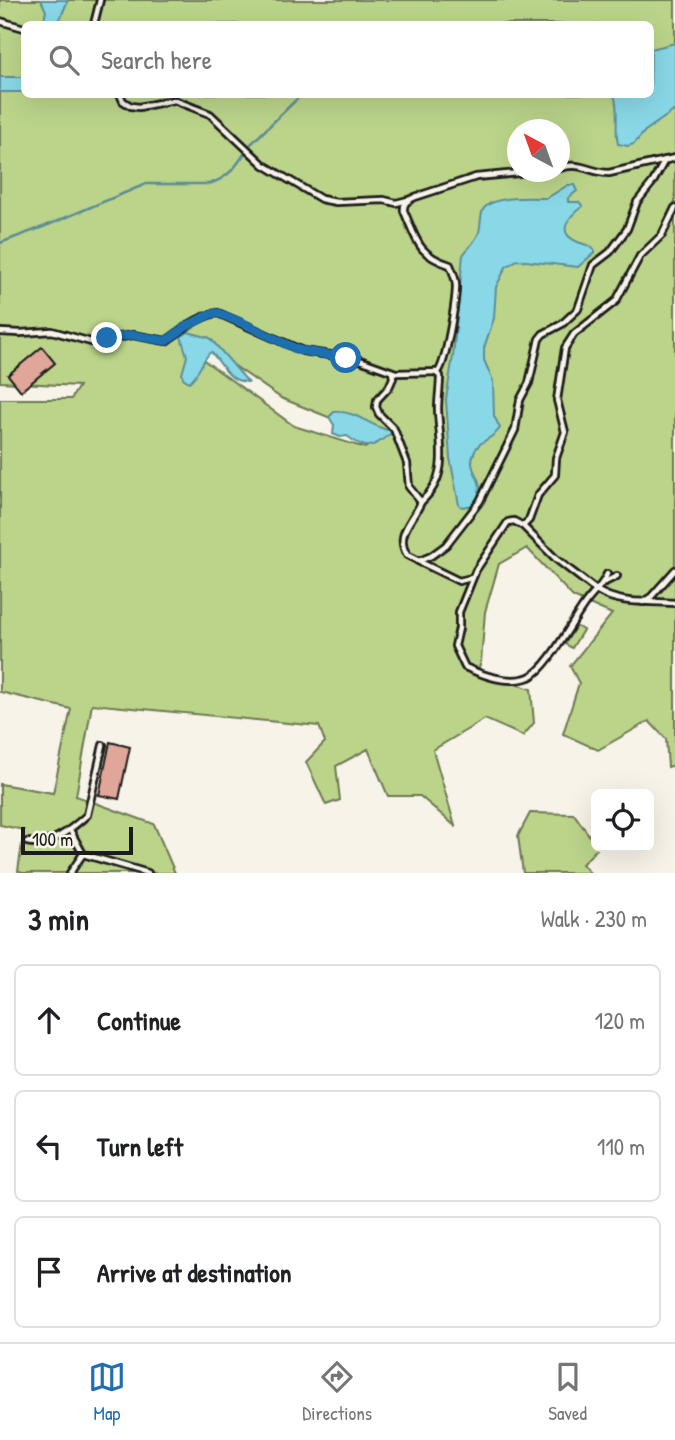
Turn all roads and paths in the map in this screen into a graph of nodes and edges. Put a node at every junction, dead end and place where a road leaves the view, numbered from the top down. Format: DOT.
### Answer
graph roads {
  1 [pos="100,0"];
  2 [pos="0,21"];
  3 [pos="95,21"];
  4 [pos="21,27"];
  5 [pos="122,98"];
  6 [pos="675,158"];
  7 [pos="665,160"];
  8 [pos="570,167"];
  9 [pos="507,174"];
  10 [pos="413,198"];
  11 [pos="396,202"];
  12 [pos="675,208"];
  13 [pos="404,210"];
  14 [pos="0,332"];
  15 [pos="392,372"];
  16 [pos="438,374"];
  17 [pos="421,502"];
  18 [pos="523,526"];
  19 [pos="418,561"];
  20 [pos="675,570"];
  21 [pos="607,574"];
  22 [pos="617,576"];
  23 [pos="472,578"];
  24 [pos="604,582"];
  25 [pos="596,590"];
  26 [pos="602,594"];
  27 [pos="591,596"];
  28 [pos="642,602"];
  29 [pos="675,603"];
  30 [pos="103,745"];
  31 [pos="70,830"];
  32 [pos="27,842"];
  33 [pos="83,854"];
  34 [pos="70,873"];
  35 [pos="148,873"];
  1 -- 3 [label="lane"];
  2 -- 4 [label="lane"];
  5 -- 11 [label="lane"];
  6 -- 7 [label="lane"];
  7 -- 8 [label="lane"];
  7 -- 19 [label="lane"];
  9 -- 10 [label="lane"];
  10 -- 11 [label="lane"];
  10 -- 13 [label="lane"];
  11 -- 13 [label="lane"];
  12 -- 18 [label="lane"];
  13 -- 16 [label="lane"];
  14 -- 15 [label="lane"];
  15 -- 16 [label="lane"];
  15 -- 17 [label="lane"];
  16 -- 17 [label="lane"];
  17 -- 19 [label="lane"];
  18 -- 23 [label="lane"];
  18 -- 25 [label="lane"];
  19 -- 23 [label="lane"];
  20 -- 28 [label="lane"];
  21 -- 24 [label="lane"];
  22 -- 24 [label="lane"];
  23 -- 27 [label="lane"];
  24 -- 25 [label="lane"];
  25 -- 26 [label="lane"];
  25 -- 27 [label="lane"];
  26 -- 27 [label="lane"];
  26 -- 28 [label="lane"];
  28 -- 29 [label="lane"];
  30 -- 31 [label="lane"];
  31 -- 32 [label="lane"];
  31 -- 33 [label="lane"];
  33 -- 34 [label="lane"];
  33 -- 35 [label="lane"];
}
